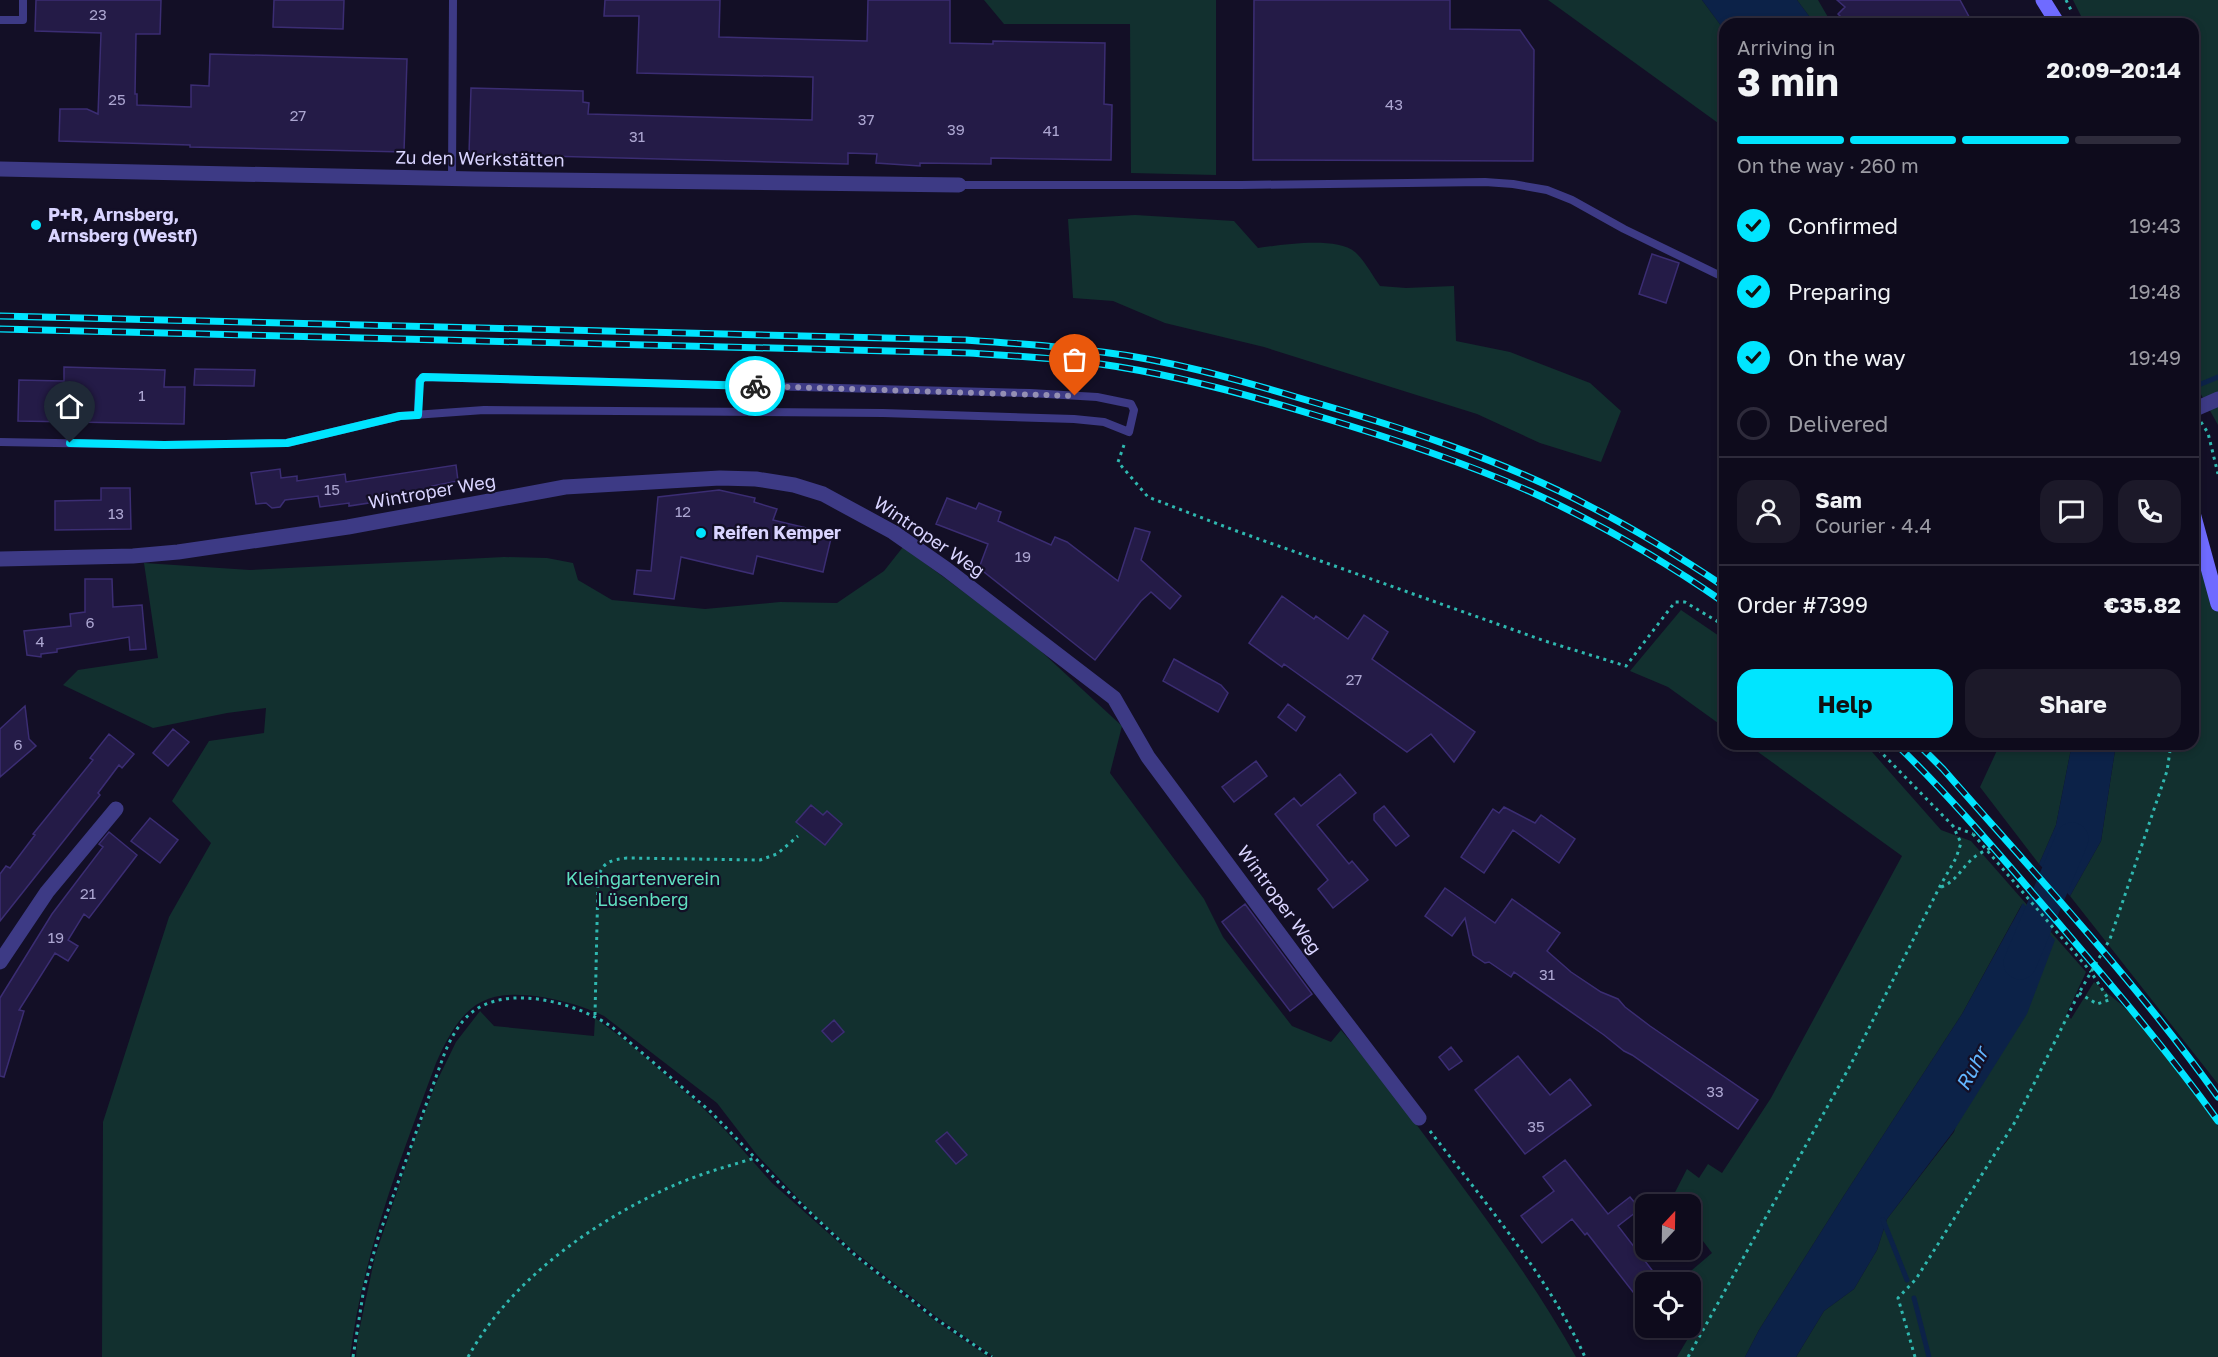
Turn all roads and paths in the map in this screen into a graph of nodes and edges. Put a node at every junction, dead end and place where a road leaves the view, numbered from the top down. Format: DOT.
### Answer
graph roads {
  1 [pos="23,0"];
  2 [pos="453,0"];
  3 [pos="2043,0"];
  4 [pos="2054,18"];
  5 [pos="0,20"];
  6 [pos="0,169"];
  7 [pos="452,178"];
  8 [pos="959,185"];
  9 [pos="1719,275"];
  10 [pos="2218,399"];
  11 [pos="2199,407"];
  12 [pos="418,415"];
  13 [pos="2199,420"];
  14 [pos="1129,432"];
  15 [pos="0,442"];
  16 [pos="2218,474"];
  17 [pos="2199,535"];
  18 [pos="0,559"];
  19 [pos="2218,604"];
  20 [pos="1719,622"];
  21 [pos="1879,750"];
  22 [pos="2170,750"];
  23 [pos="116,809"];
  24 [pos="1953,825"];
  25 [pos="798,836"];
  26 [pos="1995,846"];
  27 [pos="1940,888"];
  28 [pos="0,962"];
  29 [pos="2079,993"];
  30 [pos="595,1015"];
  31 [pos="1419,1118"];
  32 [pos="756,1157"];
  33 [pos="353,1357"];
  34 [pos="468,1357"];
  35 [pos="992,1357"];
  36 [pos="1585,1357"];
  37 [pos="1688,1357"];
  38 [pos="1915,1357"];
  1 -- 5 [label="lane"];
  2 -- 7 [label="lane"];
  3 -- 4 [label="main road"];
  6 -- 7 [label="street, Zu den Werkstätten"];
  7 -- 8 [label="street, Zu den Werkstätten"];
  8 -- 9 [label="lane"];
  10 -- 11 [label="street"];
  12 -- 14 [label="lane"];
  12 -- 14 [label="lane"];
  12 -- 15 [label="lane"];
  13 -- 16 [label="path"];
  14 -- 20 [label="path"];
  17 -- 19 [label="main road"];
  18 -- 31 [label="street, Wintroper Weg"];
  21 -- 24 [label="path"];
  22 -- 29 [label="path"];
  23 -- 28 [label="street"];
  24 -- 27 [label="path"];
  24 -- 29 [label="path, bridge"];
  25 -- 30 [label="path"];
  26 -- 27 [label="path"];
  27 -- 37 [label="path"];
  29 -- 38 [label="path"];
  30 -- 32 [label="path"];
  30 -- 33 [label="path"];
  31 -- 36 [label="path"];
  32 -- 34 [label="path"];
  32 -- 35 [label="path"];
}
